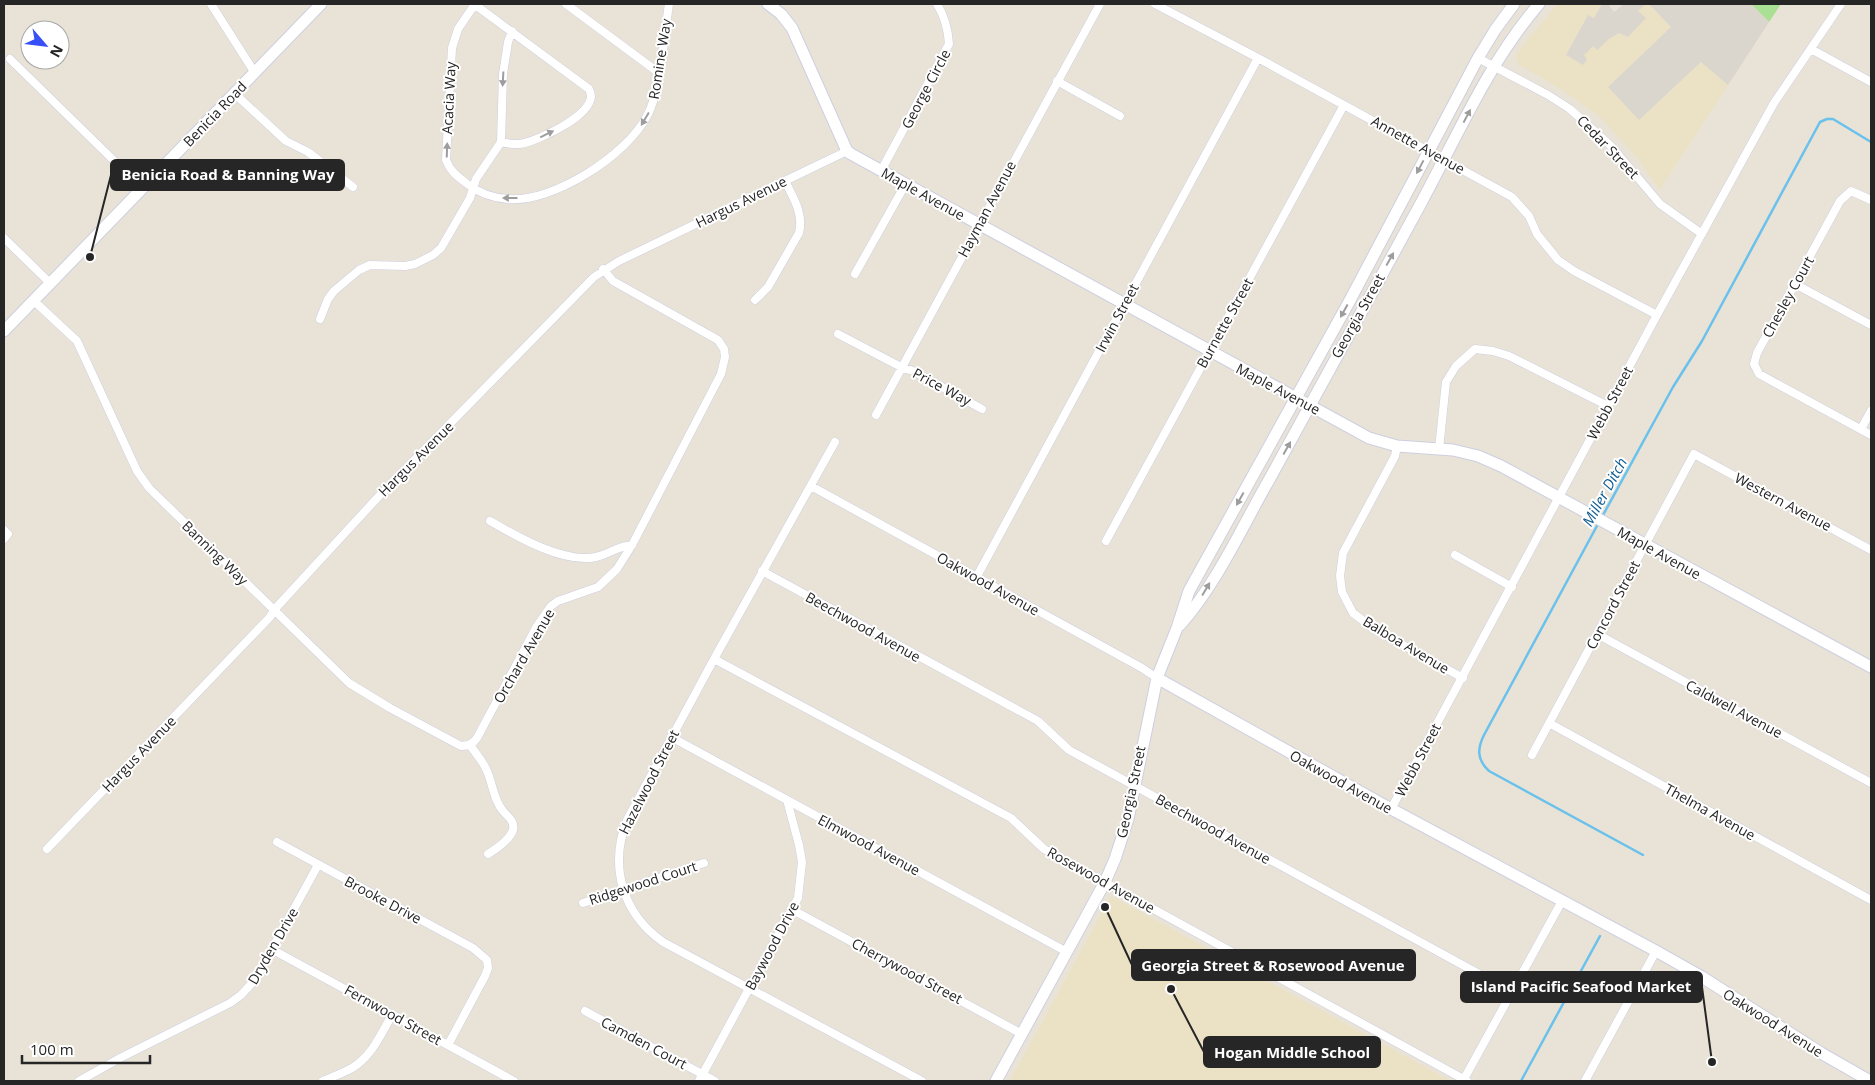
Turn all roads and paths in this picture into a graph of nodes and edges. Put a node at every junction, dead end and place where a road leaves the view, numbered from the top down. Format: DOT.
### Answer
graph roads {
  1 [pos="211,4"];
  2 [pos="321,4"];
  3 [pos="475,4"];
  4 [pos="566,4"];
  5 [pos="668,4"];
  6 [pos="768,4"];
  7 [pos="937,4"];
  8 [pos="1100,4"];
  9 [pos="1155,4"];
  10 [pos="1514,4"];
  11 [pos="1539,4"];
  12 [pos="1840,4"];
  13 [pos="512,31"];
  14 [pos="1811,49"];
  15 [pos="1258,58"];
  16 [pos="1478,58"];
  17 [pos="10,60"];
  18 [pos="1494,67"];
  19 [pos="255,73"];
  20 [pos="659,73"];
  21 [pos="1057,81"];
  22 [pos="1871,82"];
  23 [pos="235,94"];
  24 [pos="1344,105"];
  25 [pos="1120,116"];
  26 [pos="501,142"];
  27 [pos="847,150"];
  28 [pos="1429,151"];
  29 [pos="1444,160"];
  30 [pos="882,171"];
  31 [pos="785,181"];
  32 [pos="905,184"];
  33 [pos="353,187"];
  34 [pos="472,188"];
  35 [pos="143,189"];
  36 [pos="1871,200"];
  37 [pos="979,225"];
  38 [pos="1702,234"];
  39 [pos="4,238"];
  40 [pos="603,270"];
  41 [pos="855,274"];
  42 [pos="51,284"];
  43 [pos="1795,284"];
  44 [pos="755,300"];
  45 [pos="34,301"];
  46 [pos="1125,304"];
  47 [pos="1657,315"];
  48 [pos="320,318"];
  49 [pos="1871,325"];
  50 [pos="4,331"];
  51 [pos="838,334"];
  52 [pos="1209,352"];
  53 [pos="900,367"];
  54 [pos="1296,398"];
  55 [pos="1310,406"];
  56 [pos="1608,406"];
  57 [pos="982,409"];
  58 [pos="1871,411"];
  59 [pos="876,415"];
  60 [pos="1861,429"];
  61 [pos="1871,435"];
  62 [pos="835,442"];
  63 [pos="1397,446"];
  64 [pos="1439,449"];
  65 [pos="1694,454"];
  66 [pos="811,486"];
  67 [pos="1559,498"];
  68 [pos="490,521"];
  69 [pos="4,530"];
  70 [pos="4,539"];
  71 [pos="1106,541"];
  72 [pos="632,545"];
  73 [pos="1645,545"];
  74 [pos="1871,550"];
  75 [pos="1455,555"];
  76 [pos="762,572"];
  77 [pos="976,578"];
  78 [pos="1512,587"];
  79 [pos="274,610"];
  80 [pos="1177,628"];
  81 [pos="1597,634"];
  82 [pos="714,659"];
  83 [pos="1871,667"];
  84 [pos="1157,678"];
  85 [pos="1463,678"];
  86 [pos="1549,723"];
  87 [pos="671,737"];
  88 [pos="470,745"];
  89 [pos="1532,755"];
  90 [pos="1871,783"];
  91 [pos="1134,785"];
  92 [pos="787,800"];
  93 [pos="1391,809"];
  94 [pos="277,842"];
  95 [pos="47,848"];
  96 [pos="488,854"];
  97 [pos="704,863"];
  98 [pos="318,865"];
  99 [pos="1105,882"];
  100 [pos="624,891"];
  101 [pos="1871,900"];
  102 [pos="1562,901"];
  103 [pos="582,903"];
  104 [pos="791,909"];
  105 [pos="273,950"];
  106 [pos="1656,951"];
  107 [pos="1066,952"];
  108 [pos="749,987"];
  109 [pos="1512,992"];
  110 [pos="585,1011"];
  111 [pos="392,1014"];
  112 [pos="1022,1034"];
  113 [pos="448,1045"];
  114 [pos="701,1078"];
  115 [pos="1466,1080"];
  116 [pos="79,1081"];
  117 [pos="323,1081"];
  118 [pos="514,1081"];
  119 [pos="715,1081"];
  120 [pos="922,1081"];
  121 [pos="996,1081"];
  122 [pos="1585,1081"];
  123 [pos="1870,1081"];
  1 -- 19 [label="street"];
  2 -- 19 [label="main road, Benicia Road"];
  3 -- 13 [label="street"];
  34 -- 3 [label="street, Acacia Way, one-way"];
  4 -- 20 [label="street"];
  5 -- 20 [label="street, Romine Way"];
  6 -- 27 [label="main road"];
  7 -- 30 [label="street, George Circle"];
  8 -- 21 [label="street, Hayman Avenue"];
  9 -- 15 [label="street, Annette Avenue"];
  10 -- 16 [label="main road, Georgia Street"];
  11 -- 18 [label="main road, Georgia Street"];
  12 -- 14 [label="street, Webb Street"];
  13 -- 26 [label="street, one-way"];
  26 -- 13 [label="street, one-way"];
  14 -- 22 [label="street"];
  14 -- 38 [label="street, Webb Street"];
  15 -- 24 [label="street, Annette Avenue"];
  15 -- 46 [label="street, Irwin Street"];
  16 -- 18 [label="street, Cedar Street"];
  16 -- 28 [label="main road, Georgia Street"];
  17 -- 35 [label="street"];
  29 -- 18 [label="main road, Georgia Street, one-way"];
  18 -- 38 [label="street, Cedar Street"];
  19 -- 23 [label="main road, Benicia Road"];
  20 -- 34 [label="street, Romine Way, one-way"];
  21 -- 25 [label="street"];
  21 -- 37 [label="street, Hayman Avenue"];
  23 -- 33 [label="street"];
  23 -- 35 [label="main road, Benicia Road"];
  24 -- 28 [label="street, Annette Avenue"];
  24 -- 52 [label="street, Burnette Street"];
  26 -- 34 [label="street"];
  27 -- 30 [label="main road, Maple Avenue"];
  27 -- 31 [label="street, Hargus Avenue"];
  28 -- 29 [label="street, Annette Avenue"];
  28 -- 54 [label="main road, Georgia Street, one-way"];
  29 -- 47 [label="street, Annette Avenue"];
  55 -- 29 [label="main road, Georgia Street, one-way"];
  30 -- 32 [label="main road, Maple Avenue"];
  31 -- 40 [label="street, Hargus Avenue"];
  31 -- 44 [label="street"];
  32 -- 37 [label="main road, Maple Avenue"];
  32 -- 41 [label="street"];
  34 -- 48 [label="street"];
  35 -- 42 [label="main road, Benicia Road"];
  36 -- 43 [label="street, Chesley Court"];
  37 -- 46 [label="main road, Maple Avenue"];
  37 -- 53 [label="street, Hayman Avenue"];
  38 -- 47 [label="street, Webb Street"];
  39 -- 42 [label="street"];
  40 -- 72 [label="street, Orchard Avenue"];
  40 -- 79 [label="street, Hargus Avenue"];
  42 -- 45 [label="main road, Benicia Road"];
  43 -- 49 [label="street"];
  43 -- 60 [label="street, Chesley Court"];
  45 -- 50 [label="main road, Benicia Road"];
  45 -- 79 [label="street, Banning Way"];
  46 -- 52 [label="main road, Maple Avenue"];
  46 -- 77 [label="street, Irwin Street"];
  47 -- 56 [label="street, Webb Street"];
  51 -- 53 [label="street, Price Way"];
  52 -- 54 [label="main road, Maple Avenue"];
  52 -- 71 [label="street, Burnette Street"];
  53 -- 57 [label="street, Price Way"];
  53 -- 59 [label="street, Hayman Avenue"];
  54 -- 55 [label="main road, Maple Avenue"];
  54 -- 80 [label="main road, Georgia Street, one-way"];
  55 -- 63 [label="main road, Maple Avenue"];
  80 -- 55 [label="main road, Georgia Street, one-way"];
  56 -- 64 [label="street"];
  56 -- 67 [label="street, Webb Street"];
  58 -- 60 [label="street"];
  60 -- 61 [label="street"];
  62 -- 66 [label="street, Hazelwood Street"];
  63 -- 64 [label="main road, Maple Avenue"];
  63 -- 85 [label="street, Balboa Avenue"];
  64 -- 67 [label="main road, Maple Avenue"];
  65 -- 73 [label="street, Concord Street"];
  65 -- 74 [label="street, Western Avenue"];
  66 -- 76 [label="street, Hazelwood Street"];
  66 -- 77 [label="street, Oakwood Avenue"];
  67 -- 73 [label="main road, Maple Avenue"];
  67 -- 78 [label="street, Webb Street"];
  68 -- 72 [label="street"];
  69 -- 70 [label="street"];
  72 -- 88 [label="street, Orchard Avenue"];
  73 -- 81 [label="street, Concord Street"];
  73 -- 83 [label="main road, Maple Avenue"];
  75 -- 78 [label="street"];
  76 -- 82 [label="street, Hazelwood Street"];
  76 -- 91 [label="street, Beechwood Avenue"];
  77 -- 84 [label="street, Oakwood Avenue"];
  78 -- 85 [label="street, Webb Street"];
  79 -- 88 [label="street, Banning Way"];
  79 -- 95 [label="street, Hargus Avenue"];
  80 -- 84 [label="main road, Georgia Street"];
  81 -- 86 [label="street, Concord Street"];
  81 -- 90 [label="street, Caldwell Avenue"];
  82 -- 87 [label="street, Hazelwood Street"];
  82 -- 99 [label="street, Rosewood Avenue"];
  84 -- 91 [label="main road, Georgia Street"];
  84 -- 93 [label="main road, Oakwood Avenue"];
  85 -- 93 [label="street, Webb Street"];
  86 -- 89 [label="street, Concord Street"];
  86 -- 101 [label="street, Thelma Avenue"];
  87 -- 92 [label="street, Elmwood Avenue"];
  87 -- 100 [label="street, Hazelwood Street"];
  88 -- 96 [label="street"];
  91 -- 99 [label="main road, Georgia Street"];
  91 -- 109 [label="street, Beechwood Avenue"];
  92 -- 104 [label="street, Baywood Drive"];
  92 -- 107 [label="street, Elmwood Avenue"];
  93 -- 102 [label="main road, Oakwood Avenue"];
  94 -- 98 [label="street, Brooke Drive"];
  97 -- 100 [label="street, Ridgewood Court"];
  98 -- 105 [label="street, Dryden Drive"];
  98 -- 113 [label="street, Brooke Drive"];
  99 -- 107 [label="main road, Georgia Street"];
  99 -- 115 [label="street, Rosewood Avenue"];
  100 -- 103 [label="street, Ridgewood Court"];
  100 -- 108 [label="street, Hazelwood Street"];
  102 -- 106 [label="main road, Oakwood Avenue"];
  102 -- 109 [label="street"];
  104 -- 108 [label="street, Baywood Drive"];
  104 -- 112 [label="street, Cherrywood Street"];
  105 -- 111 [label="street, Fernwood Street"];
  105 -- 116 [label="street, Dryden Drive"];
  106 -- 122 [label="street"];
  106 -- 123 [label="main road, Oakwood Avenue"];
  107 -- 112 [label="main road, Georgia Street"];
  108 -- 114 [label="street, Baywood Drive"];
  108 -- 120 [label="street, Hazelwood Street"];
  109 -- 115 [label="street"];
  110 -- 114 [label="street, Camden Court"];
  111 -- 113 [label="street, Fernwood Street"];
  111 -- 117 [label="street"];
  112 -- 121 [label="main road, Georgia Street"];
  113 -- 118 [label="street, Fernwood Street"];
  114 -- 119 [label="street, Camden Court"];
}
